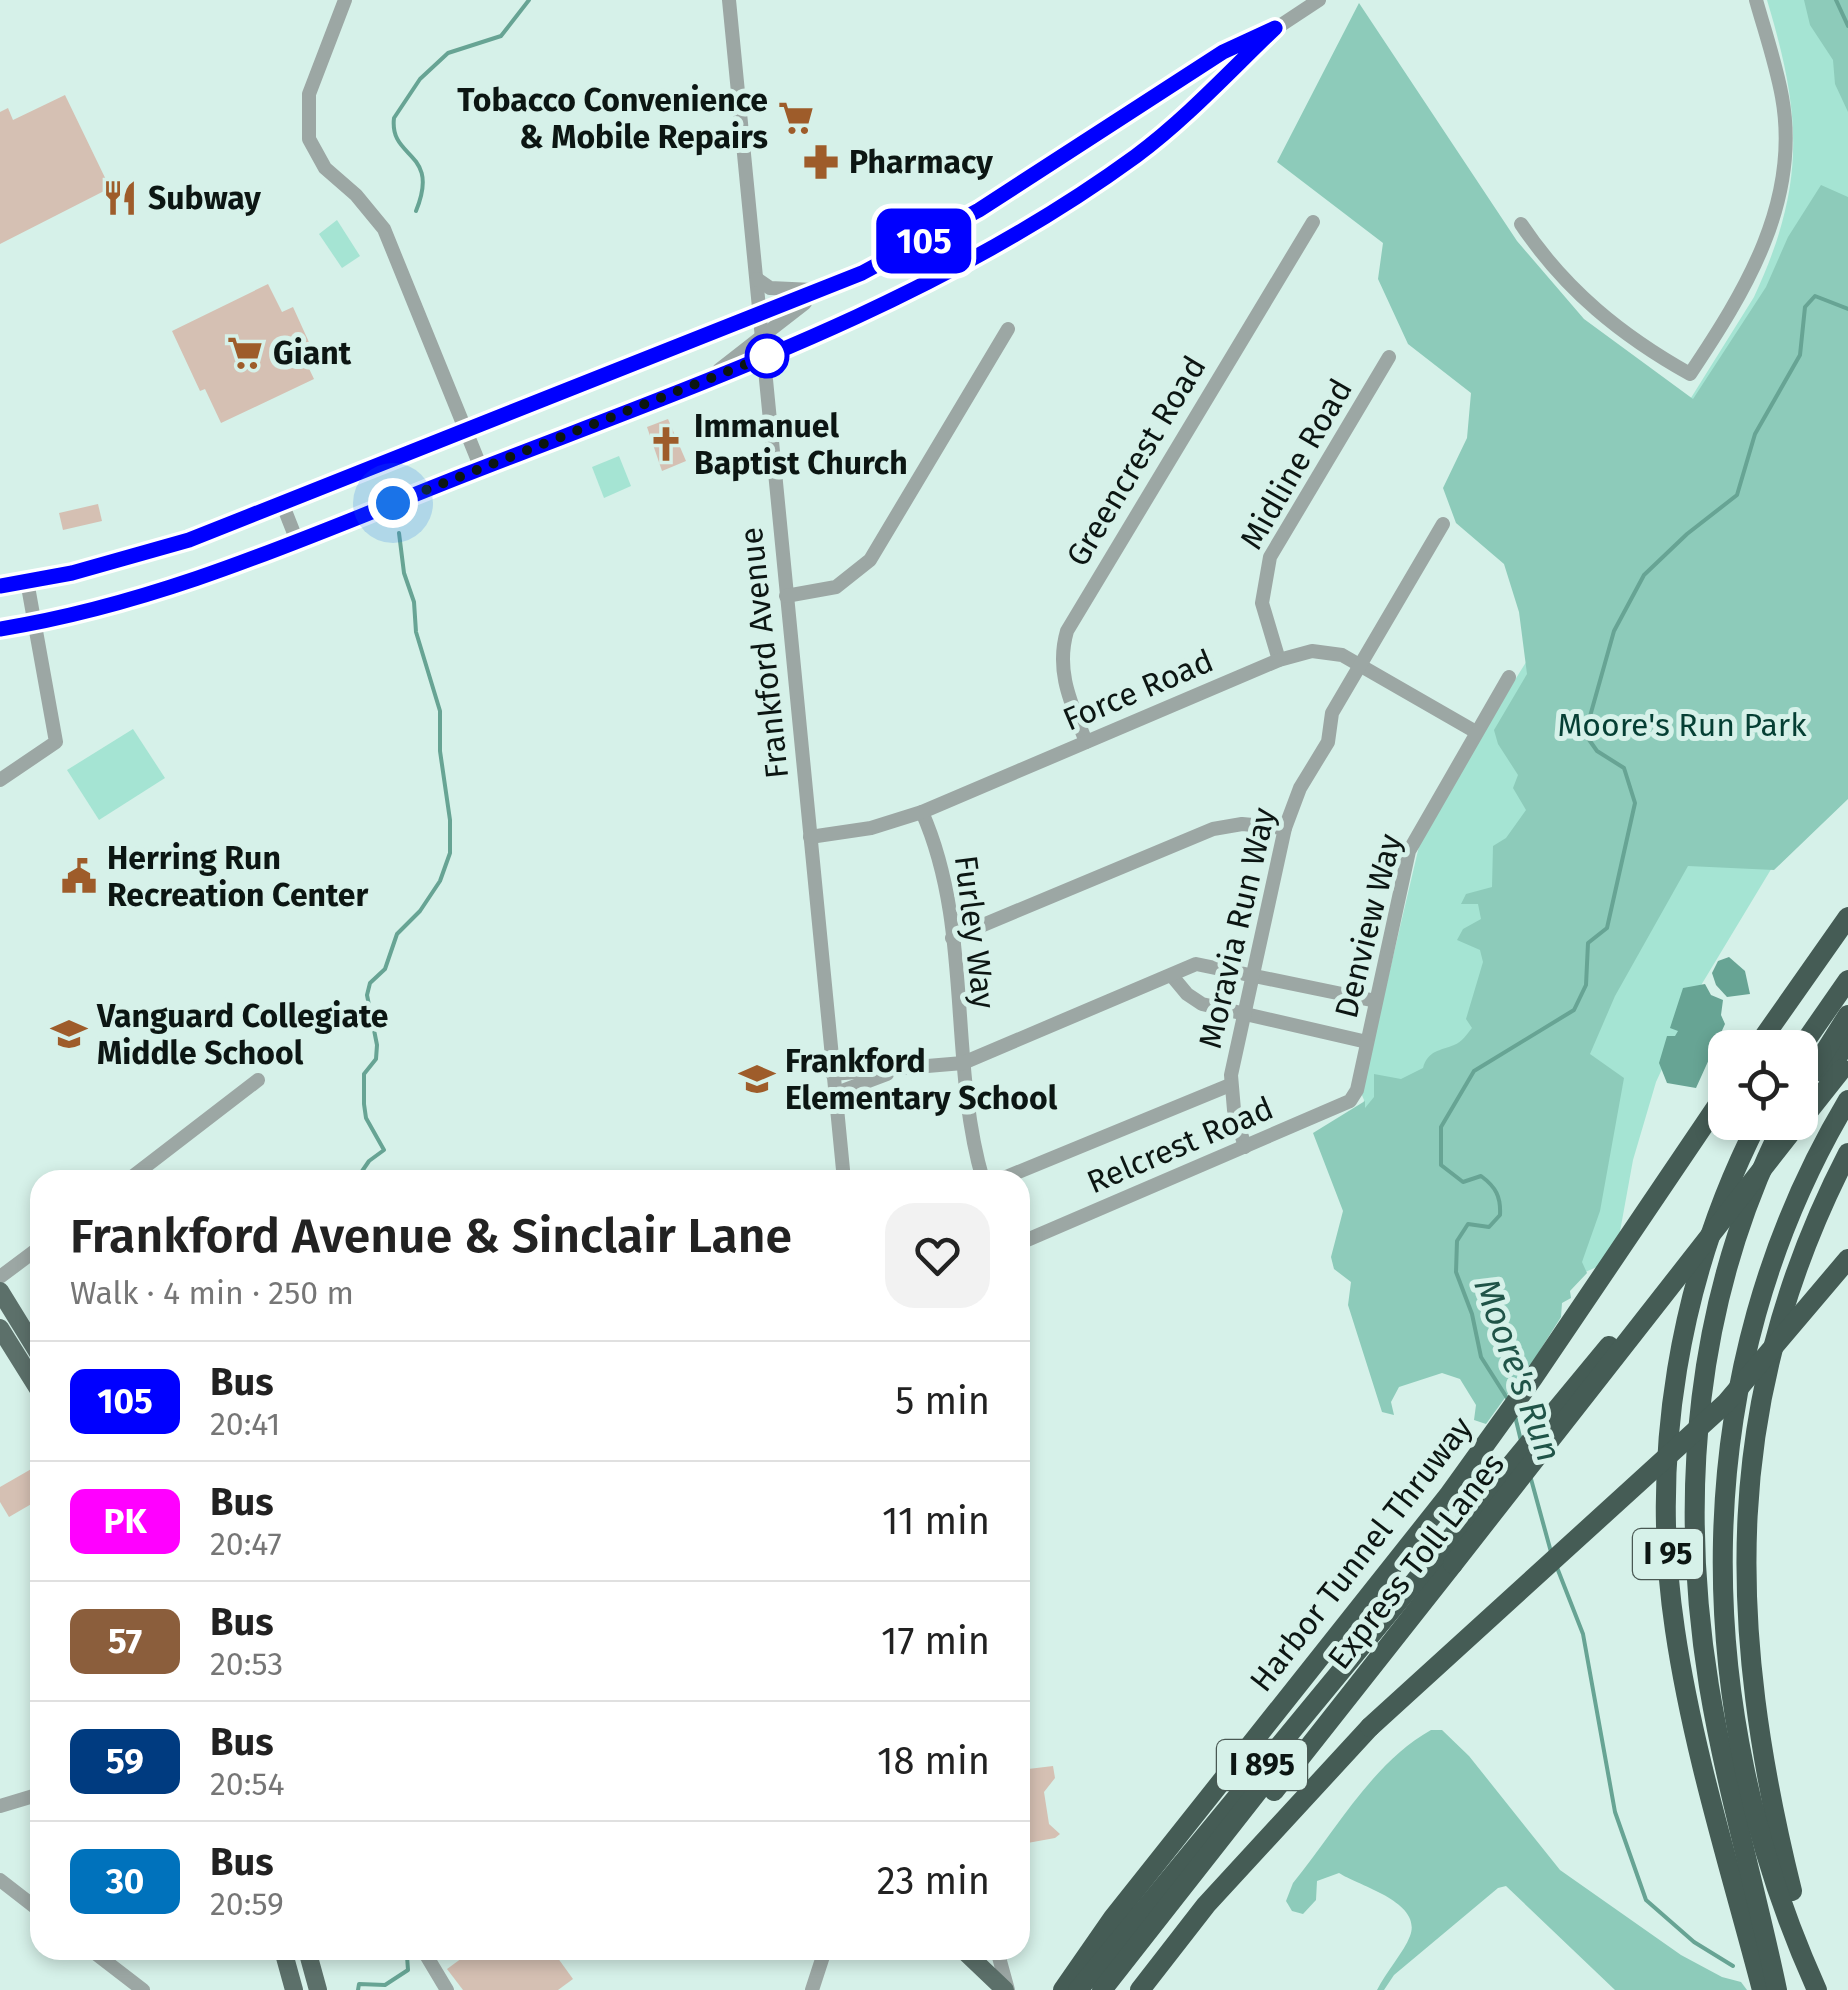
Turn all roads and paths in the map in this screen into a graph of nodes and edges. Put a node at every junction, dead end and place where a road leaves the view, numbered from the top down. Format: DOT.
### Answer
graph roads {
  1 [pos="346,0"];
  2 [pos="729,0"];
  3 [pos="1319,0"];
  4 [pos="1756,0"];
  5 [pos="1275,28"];
  6 [pos="1314,222"];
  7 [pos="1521,224"];
  8 [pos="908,250"];
  9 [pos="757,279"];
  10 [pos="925,287"];
  11 [pos="821,290"];
  12 [pos="760,314"];
  13 [pos="1008,330"];
  14 [pos="762,336"];
  15 [pos="764,357"];
  16 [pos="1389,357"];
  17 [pos="707,380"];
  18 [pos="466,430"];
  19 [pos="481,468"];
  20 [pos="282,503"];
  21 [pos="1443,524"];
  22 [pos="298,541"];
  23 [pos="28,581"];
  24 [pos="0,586"];
  25 [pos="786,596"];
  26 [pos="35,623"];
  27 [pos="0,628"];
  28 [pos="1278,660"];
  29 [pos="1360,665"];
  30 [pos="1509,678"];
  31 [pos="1476,732"];
  32 [pos="1086,742"];
  33 [pos="0,780"];
  34 [pos="922,812"];
  35 [pos="1285,828"];
  36 [pos="810,837"];
  37 [pos="1848,917"];
  38 [pos="952,938"];
  39 [pos="1253,974"];
  40 [pos="1172,976"];
  41 [pos="1848,980"];
  42 [pos="1376,1001"];
  43 [pos="1244,1015"];
  44 [pos="1848,1015"];
  45 [pos="1769,1030"];
  46 [pos="1813,1030"];
  47 [pos="1368,1042"];
  48 [pos="1848,1044"];
  49 [pos="1818,1062"];
  50 [pos="1848,1062"];
  51 [pos="963,1063"];
  52 [pos="902,1069"];
  53 [pos="832,1074"];
  54 [pos="258,1080"];
  55 [pos="1818,1082"];
  56 [pos="1230,1084"];
  57 [pos="1357,1090"];
  58 [pos="834,1094"];
  59 [pos="1818,1100"];
  60 [pos="1848,1100"];
  61 [pos="1708,1119"];
  62 [pos="1750,1140"];
  63 [pos="1771,1140"];
  64 [pos="1775,1140"];
  65 [pos="1785,1140"];
  66 [pos="1245,1147"];
  67 [pos="1848,1154"];
  68 [pos="141,1170"];
  69 [pos="843,1170"];
  70 [pos="981,1170"];
  71 [pos="1023,1170"];
  72 [pos="1030,1240"];
  73 [pos="30,1254"];
  74 [pos="1848,1259"];
  75 [pos="0,1277"];
  76 [pos="0,1290"];
  77 [pos="0,1328"];
  78 [pos="30,1340"];
  79 [pos="30,1376"];
  80 [pos="1451,1554"];
  81 [pos="30,1797"];
  82 [pos="0,1806"];
  83 [pos="0,1880"];
  84 [pos="30,1902"];
  85 [pos="1113,1918"];
  86 [pos="104,1960"];
  87 [pos="286,1960"];
  88 [pos="310,1960"];
  89 [pos="429,1960"];
  90 [pos="821,1960"];
  91 [pos="975,1960"];
  92 [pos="1000,1960"];
  93 [pos="143,1990"];
  94 [pos="294,1990"];
  95 [pos="318,1990"];
  96 [pos="447,1990"];
  97 [pos="812,1990"];
  98 [pos="1007,1990"];
  99 [pos="1054,1990"];
  100 [pos="1063,1990"];
  101 [pos="1078,1990"];
  102 [pos="1102,1990"];
  103 [pos="1120,1990"];
  104 [pos="1140,1990"];
  105 [pos="1762,1990"];
  106 [pos="1778,1990"];
  107 [pos="1817,1990"];
  1 -- 18 [label="street"];
  2 -- 9 [label="street, Frankford Avenue"];
  3 -- 5 [label="street"];
  4 -- 7 [label="street"];
  5 -- 8 [label="street"];
  5 -- 10 [label="street"];
  6 -- 32 [label="street, Greencrest Road"];
  8 -- 10 [label="street"];
  8 -- 11 [label="street"];
  9 -- 11 [label="street"];
  9 -- 12 [label="street, Frankford Avenue"];
  10 -- 15 [label="street"];
  11 -- 12 [label="street"];
  11 -- 14 [label="street"];
  12 -- 14 [label="street, Frankford Avenue"];
  12 -- 18 [label="street"];
  13 -- 25 [label="street"];
  14 -- 15 [label="street, Frankford Avenue"];
  14 -- 17 [label="street"];
  15 -- 17 [label="street"];
  15 -- 25 [label="street, Frankford Avenue"];
  16 -- 28 [label="street, Midline Road"];
  17 -- 19 [label="street"];
  18 -- 19 [label="street"];
  18 -- 20 [label="street"];
  19 -- 22 [label="street"];
  20 -- 22 [label="street"];
  20 -- 23 [label="street"];
  21 -- 29 [label="street, Moravia Run Way"];
  22 -- 26 [label="street"];
  23 -- 24 [label="street"];
  23 -- 26 [label="street"];
  25 -- 36 [label="street, Frankford Avenue"];
  26 -- 27 [label="street"];
  26 -- 33 [label="street"];
  28 -- 29 [label="street, Force Road"];
  28 -- 32 [label="street, Force Road"];
  29 -- 31 [label="street, Force Road"];
  29 -- 35 [label="street, Moravia Run Way"];
  30 -- 31 [label="street, Denview Way"];
  31 -- 42 [label="street, Denview Way"];
  32 -- 34 [label="street, Force Road"];
  34 -- 36 [label="street, Force Road"];
  34 -- 38 [label="street, Furley Way"];
  35 -- 38 [label="street"];
  35 -- 39 [label="street, Moravia Run Way"];
  36 -- 53 [label="street, Frankford Avenue"];
  37 -- 45 [label="highway"];
  38 -- 51 [label="street, Furley Way"];
  39 -- 40 [label="street"];
  39 -- 42 [label="street"];
  39 -- 43 [label="street, Moravia Run Way"];
  40 -- 43 [label="street"];
  40 -- 51 [label="street"];
  41 -- 46 [label="highway"];
  42 -- 47 [label="street, Denview Way"];
  43 -- 47 [label="street"];
  43 -- 56 [label="street, Moravia Run Way"];
  44 -- 49 [label="highway"];
  47 -- 57 [label="street, Denview Way"];
  48 -- 55 [label="highway"];
  50 -- 59 [label="highway, Express Toll Lanes"];
  51 -- 52 [label="street"];
  51 -- 70 [label="street, Furley Way"];
  52 -- 53 [label="street"];
  52 -- 58 [label="street"];
  53 -- 58 [label="street, Frankford Avenue"];
  54 -- 68 [label="street"];
  56 -- 66 [label="street, Moravia Run Way"];
  56 -- 71 [label="street"];
  57 -- 66 [label="street, Relcrest Road"];
  58 -- 69 [label="street, Frankford Avenue"];
  60 -- 107 [label="highway"];
  61 -- 85 [label="highway, Harbor Tunnel Thruway / I 895"];
  62 -- 105 [label="highway, I 95"];
  63 -- 80 [label="highway, Express Toll Lanes / I 895"];
  64 -- 106 [label="highway, Express Toll Lanes"];
  65 -- 80 [label="highway, Express Toll Lanes, bridge"];
  66 -- 72 [label="street, Relcrest Road"];
  67 -- 107 [label="highway, I 95"];
  73 -- 75 [label="street"];
  74 -- 104 [label="highway, I 895, bridge"];
  76 -- 78 [label="main road"];
  77 -- 79 [label="main road"];
  80 -- 101 [label="highway, Express Toll Lanes / I 895"];
  80 -- 102 [label="highway"];
  80 -- 103 [label="highway, Express Toll Lanes"];
  81 -- 82 [label="street"];
  83 -- 84 [label="street"];
  85 -- 99 [label="highway"];
  85 -- 100 [label="highway, Harbor Tunnel Thruway / I 895"];
  86 -- 93 [label="street"];
  87 -- 94 [label="main road"];
  88 -- 95 [label="main road"];
  89 -- 96 [label="street"];
  90 -- 97 [label="street"];
  91 -- 98 [label="main road"];
  92 -- 98 [label="street"];
}
